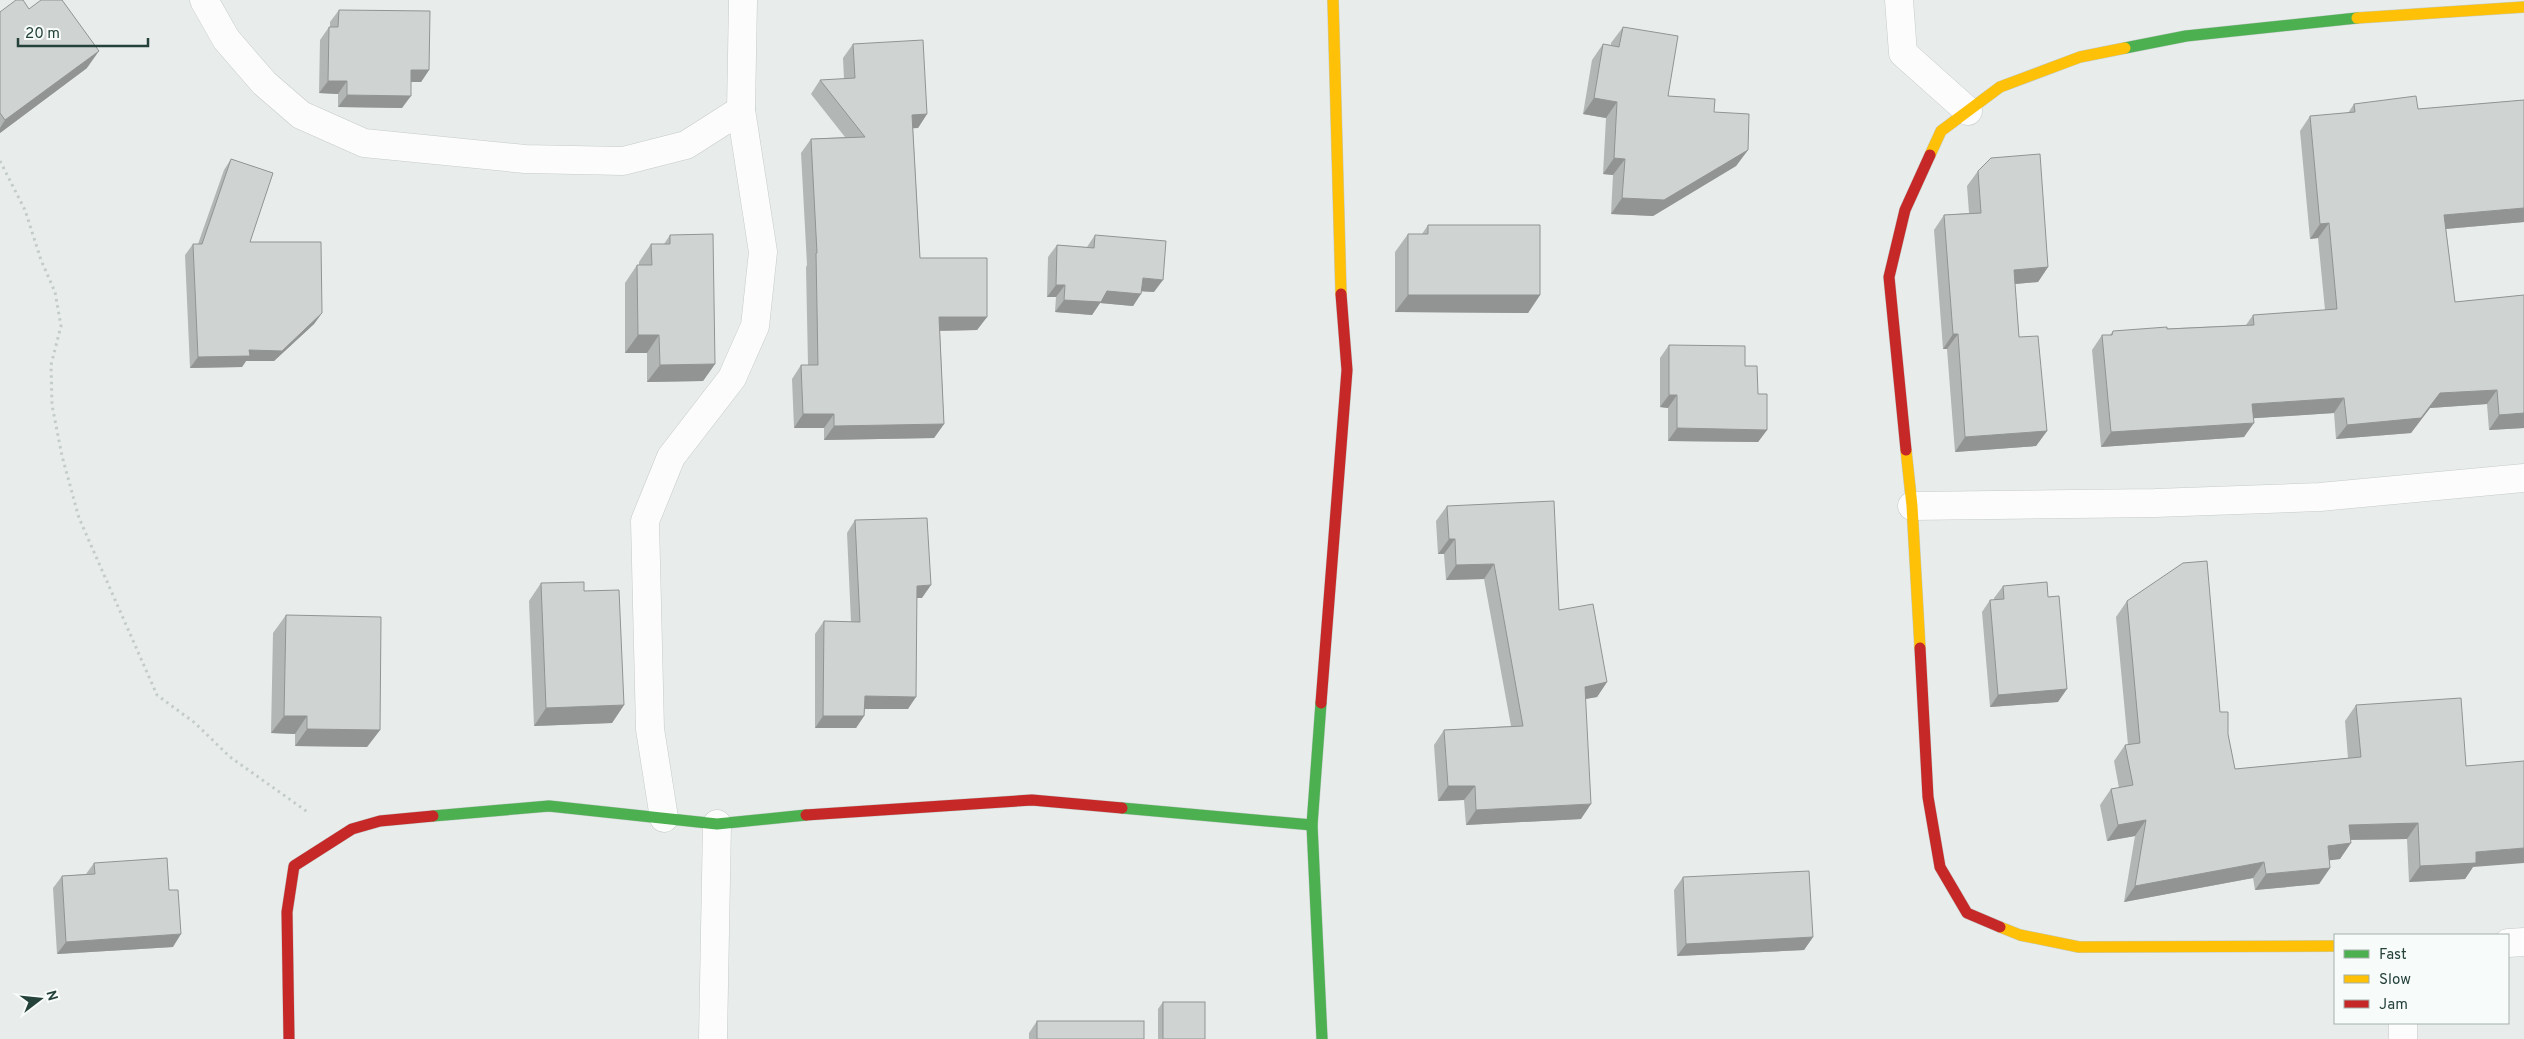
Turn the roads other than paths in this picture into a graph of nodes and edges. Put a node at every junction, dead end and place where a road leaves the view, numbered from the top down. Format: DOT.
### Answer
graph roads {
  1 [pos="204,0"];
  2 [pos="743,0"];
  3 [pos="1332,0"];
  4 [pos="1899,0"];
  5 [pos="2524,7"];
  6 [pos="740,110"];
  7 [pos="1968,111"];
  8 [pos="2524,478"];
  9 [pos="1912,506"];
  10 [pos="664,818"];
  11 [pos="717,824"];
  12 [pos="1312,825"];
  13 [pos="2524,942"];
  14 [pos="2509,943"];
  15 [pos="2334,946"];
  16 [pos="2403,1024"];
  17 [pos="289,1039"];
  18 [pos="713,1039"];
  19 [pos="1322,1039"];
  20 [pos="2403,1039"];
  1 -- 6 [label="street"];
  2 -- 6 [label="street"];
  3 -- 12 [label="street"];
  4 -- 7 [label="street"];
  5 -- 7 [label="street"];
  6 -- 10 [label="street"];
  7 -- 9 [label="street"];
  8 -- 9 [label="street"];
  9 -- 15 [label="street"];
  10 -- 11 [label="street"];
  10 -- 17 [label="street"];
  11 -- 12 [label="street"];
  11 -- 18 [label="street"];
  12 -- 19 [label="street"];
  13 -- 14 [label="street"];
  16 -- 20 [label="street"];
}
